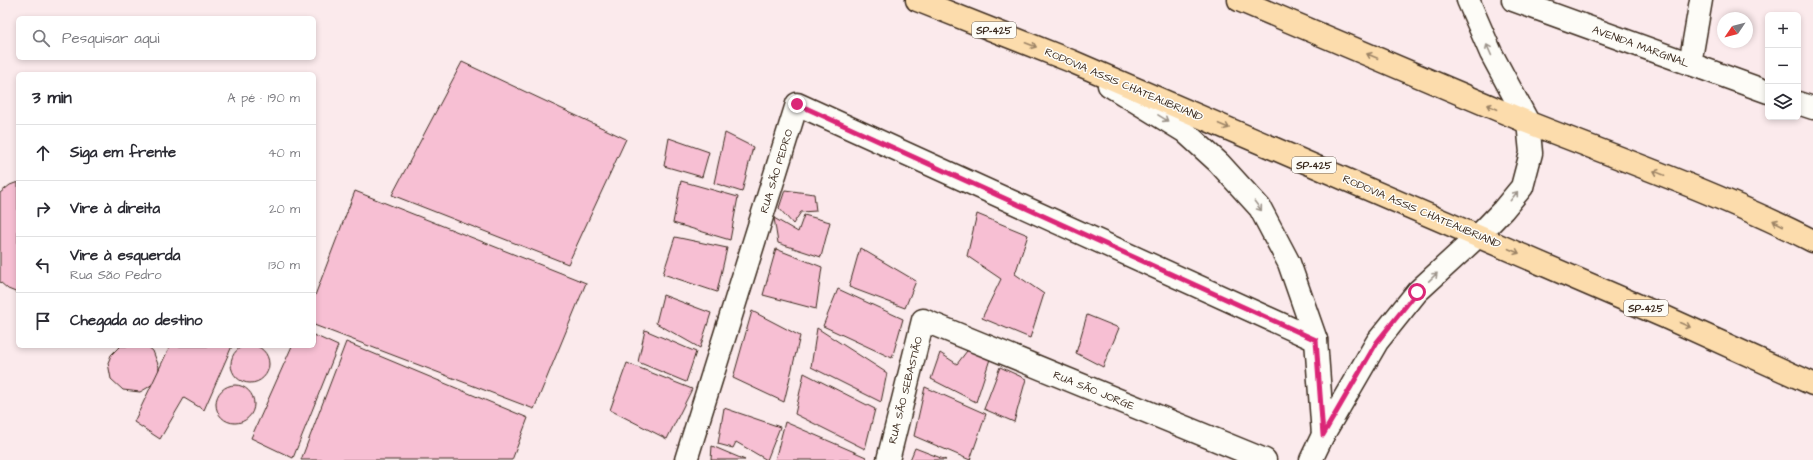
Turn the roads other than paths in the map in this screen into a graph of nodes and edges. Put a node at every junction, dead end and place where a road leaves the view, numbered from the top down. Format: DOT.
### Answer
graph roads {
  1 [pos="917,0"];
  2 [pos="1239,0"];
  3 [pos="1468,0"];
  4 [pos="1513,0"];
  5 [pos="1701,0"];
  6 [pos="1071,60"];
  7 [pos="1690,64"];
  8 [pos="1765,91"];
  9 [pos="1801,104"];
  10 [pos="1813,108"];
  11 [pos="1528,122"];
  12 [pos="1479,235"];
  13 [pos="1813,241"];
  14 [pos="922,320"];
  15 [pos="1316,340"];
  16 [pos="1813,384"];
  17 [pos="1323,435"];
  18 [pos="686,460"];
  19 [pos="888,460"];
  20 [pos="1265,460"];
  21 [pos="1311,460"];
  1 -- 6 [label="highway, RODOVIA ASSIS CHATEAUBRIAND / SP-425, one-way"];
  11 -- 2 [label="highway, one-way"];
  11 -- 3 [label="street, one-way"];
  4 -- 7 [label="street, AVENIDA MARGINAL"];
  5 -- 7 [label="street"];
  6 -- 12 [label="highway, RODOVIA ASSIS CHATEAUBRIAND / SP-425, one-way"];
  6 -- 15 [label="street, one-way"];
  7 -- 8 [label="street, AVENIDA MARGINAL"];
  9 -- 10 [label="street"];
  12 -- 11 [label="street, one-way"];
  13 -- 11 [label="highway, one-way"];
  12 -- 16 [label="highway, RODOVIA ASSIS CHATEAUBRIAND / SP-425, one-way"];
  17 -- 12 [label="street, one-way"];
  14 -- 19 [label="street, RUA SÃO SEBASTIÃO"];
  14 -- 20 [label="street, RUA SÃO JORGE"];
  15 -- 17 [label="street"];
  15 -- 18 [label="street, RUA SÃO PEDRO"];
  17 -- 21 [label="street"];
}
